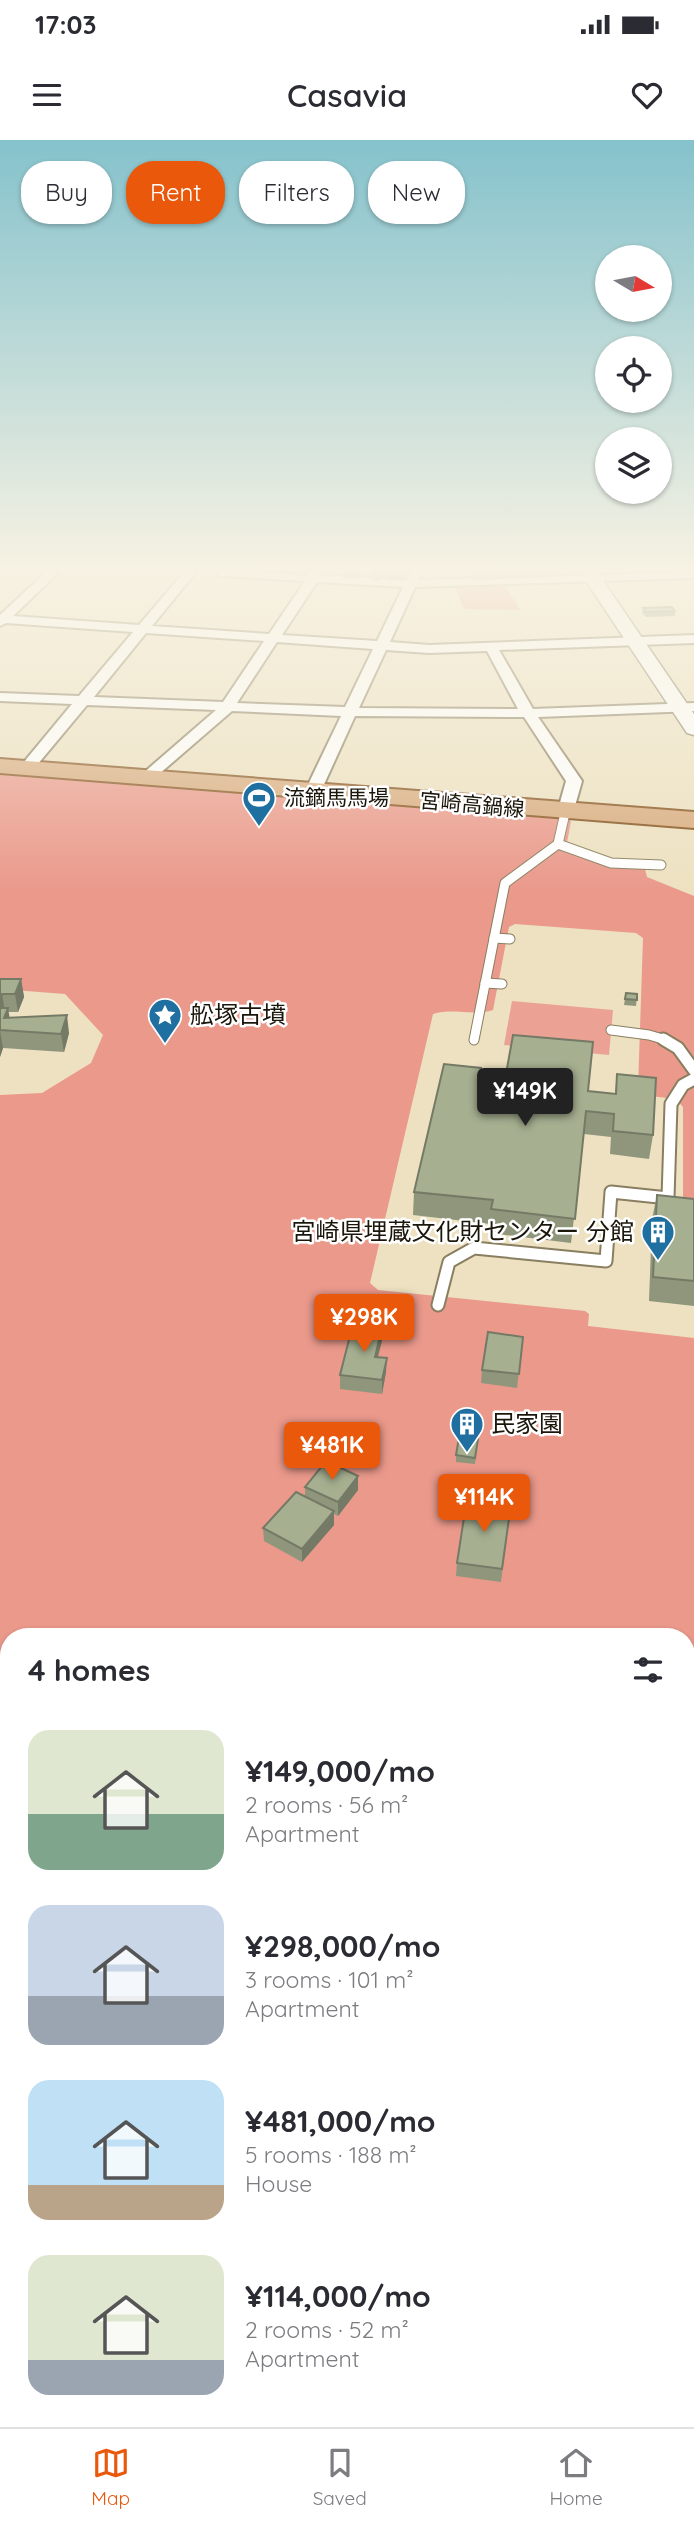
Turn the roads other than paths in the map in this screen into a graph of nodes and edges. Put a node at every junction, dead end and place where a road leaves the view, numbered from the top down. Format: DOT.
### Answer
graph roads {
  1 [pos="103,679"];
  2 [pos="247,679"];
  3 [pos="367,679"];
  4 [pos="509,679"];
  5 [pos="670,679"];
  6 [pos="0,697"];
  7 [pos="85,701"];
  8 [pos="689,706"];
  9 [pos="226,709"];
  10 [pos="351,712"];
  11 [pos="528,713"];
  12 [pos="694,729"];
  13 [pos="0,766"];
  14 [pos="27,768"];
  15 [pos="146,778"];
  16 [pos="313,791"];
  17 [pos="565,813"];
  18 [pos="694,820"];
  19 [pos="558,844"];
  20 [pos="661,865"];
  21 [pos="494,938"];
  22 [pos="510,939"];
  23 [pos="485,983"];
  24 [pos="502,984"];
  25 [pos="611,1030"];
  26 [pos="474,1040"];
  27 [pos="694,1070"];
  28 [pos="694,1079"];
  29 [pos="438,1305"];
  1 -- 7 [label="street"];
  2 -- 9 [label="street"];
  3 -- 10 [label="street"];
  4 -- 11 [label="street"];
  5 -- 8 [label="main road"];
  6 -- 7 [label="street"];
  7 -- 9 [label="street"];
  7 -- 14 [label="street"];
  8 -- 11 [label="street"];
  8 -- 12 [label="main road"];
  9 -- 10 [label="street"];
  9 -- 15 [label="street"];
  10 -- 11 [label="street"];
  10 -- 16 [label="street"];
  11 -- 17 [label="street"];
  13 -- 14 [label="main road, 宮崎高鍋線"];
  14 -- 15 [label="main road, 宮崎高鍋線"];
  15 -- 16 [label="main road, 宮崎高鍋線"];
  16 -- 17 [label="main road, 宮崎高鍋線"];
  17 -- 18 [label="main road, 宮崎高鍋線"];
  17 -- 19 [label="lane"];
  19 -- 20 [label="lane"];
  19 -- 21 [label="lane"];
  21 -- 22 [label="lane"];
  21 -- 23 [label="lane"];
  23 -- 24 [label="lane"];
  23 -- 26 [label="lane"];
  25 -- 27 [label="lane"];
  28 -- 29 [label="lane"];
}
